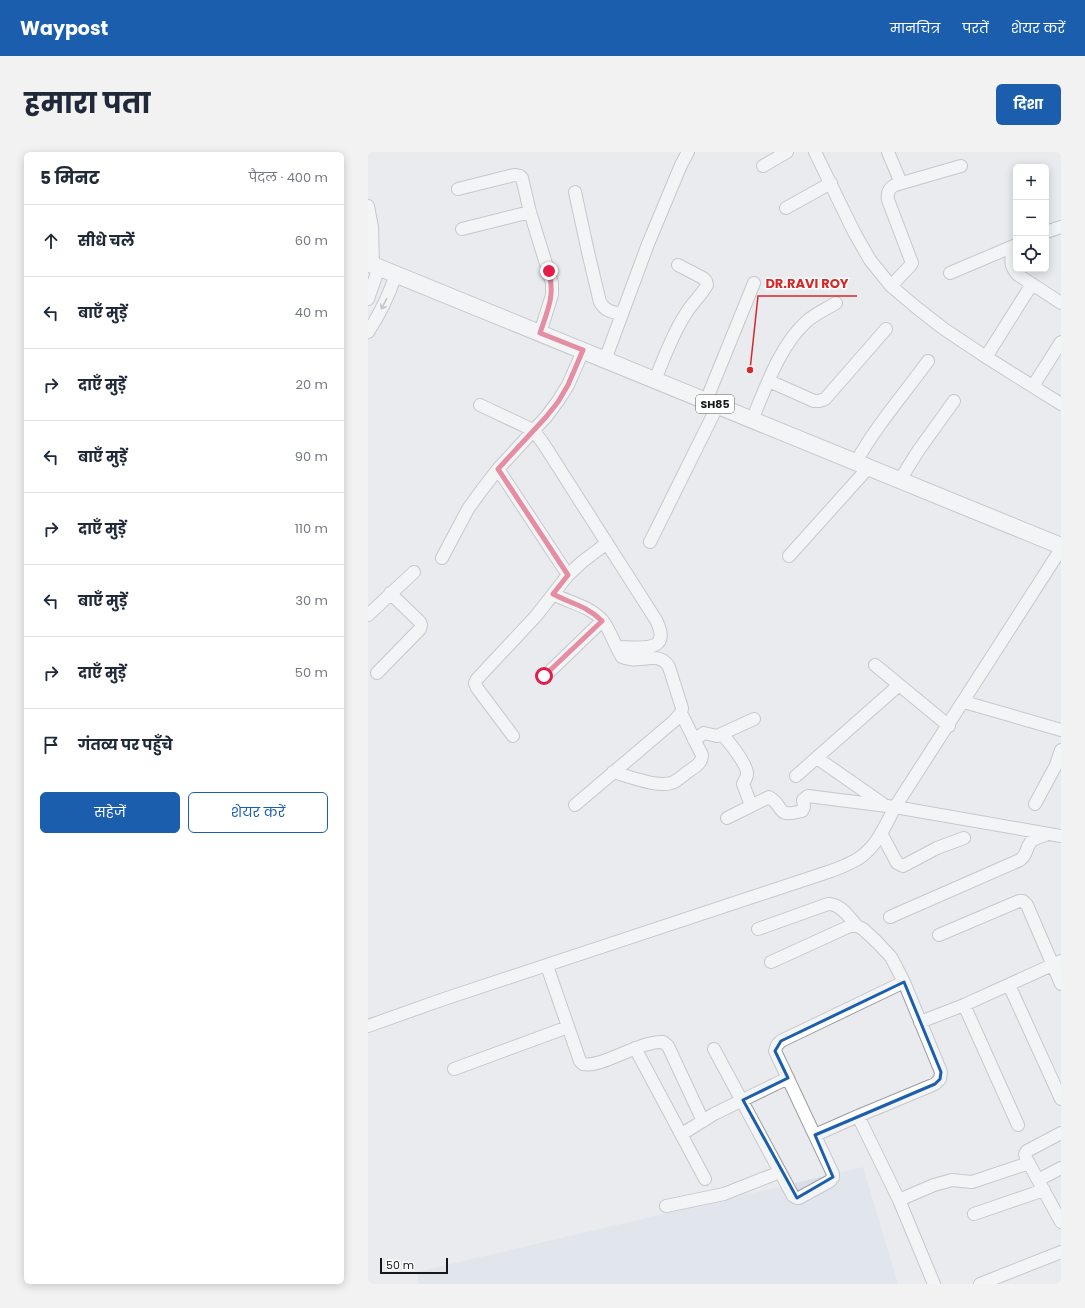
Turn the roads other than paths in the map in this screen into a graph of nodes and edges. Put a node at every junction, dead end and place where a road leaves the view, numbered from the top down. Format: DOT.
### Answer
graph roads {
  1 [pos="688,152"];
  2 [pos="787,152"];
  3 [pos="816,152"];
  4 [pos="888,152"];
  5 [pos="763,166"];
  6 [pos="961,166"];
  7 [pos="831,183"];
  8 [pos="901,183"];
  9 [pos="458,189"];
  10 [pos="576,192"];
  11 [pos="368,206"];
  12 [pos="786,208"];
  13 [pos="530,212"];
  14 [pos="1061,227"];
  15 [pos="462,229"];
  16 [pos="1049,231"];
  17 [pos="1013,247"];
  18 [pos="1013,254"];
  19 [pos="373,265"];
  20 [pos="678,265"];
  21 [pos="1013,270"];
  22 [pos="950,272"];
  23 [pos="1015,272"];
  24 [pos="396,274"];
  25 [pos="754,283"];
  26 [pos="1032,284"];
  27 [pos="891,286"];
  28 [pos="368,299"];
  29 [pos="836,303"];
  30 [pos="1061,303"];
  31 [pos="621,314"];
  32 [pos="886,329"];
  33 [pos="368,332"];
  34 [pos="540,333"];
  35 [pos="1061,342"];
  36 [pos="583,350"];
  37 [pos="986,357"];
  38 [pos="605,360"];
  39 [pos="928,361"];
  40 [pos="655,380"];
  41 [pos="769,381"];
  42 [pos="1033,386"];
  43 [pos="954,402"];
  44 [pos="712,403"];
  45 [pos="1061,404"];
  46 [pos="480,405"];
  47 [pos="752,420"];
  48 [pos="533,430"];
  49 [pos="862,465"];
  50 [pos="498,469"];
  51 [pos="900,480"];
  52 [pos="650,542"];
  53 [pos="607,543"];
  54 [pos="1061,546"];
  55 [pos="1061,549"];
  56 [pos="789,556"];
  57 [pos="442,558"];
  58 [pos="414,572"];
  59 [pos="568,575"];
  60 [pos="390,593"];
  61 [pos="553,594"];
  62 [pos="368,615"];
  63 [pos="602,621"];
  64 [pos="618,648"];
  65 [pos="875,665"];
  66 [pos="377,673"];
  67 [pos="544,676"];
  68 [pos="899,685"];
  69 [pos="964,702"];
  70 [pos="681,713"];
  71 [pos="754,719"];
  72 [pos="949,726"];
  73 [pos="1061,730"];
  74 [pos="722,734"];
  75 [pos="513,736"];
  76 [pos="694,740"];
  77 [pos="1061,750"];
  78 [pos="817,758"];
  79 [pos="613,772"];
  80 [pos="796,776"];
  81 [pos="1035,804"];
  82 [pos="575,805"];
  83 [pos="751,805"];
  84 [pos="891,806"];
  85 [pos="726,818"];
  86 [pos="881,833"];
  87 [pos="1048,834"];
  88 [pos="1061,836"];
  89 [pos="964,838"];
  90 [pos="890,917"];
  91 [pos="857,926"];
  92 [pos="758,929"];
  93 [pos="939,935"];
  94 [pos="771,962"];
  95 [pos="1057,964"];
  96 [pos="547,966"];
  97 [pos="904,982"];
  98 [pos="1061,984"];
  99 [pos="1009,985"];
  100 [pos="964,1005"];
  101 [pos="920,1022"];
  102 [pos="368,1026"];
  103 [pos="568,1027"];
  104 [pos="635,1048"];
  105 [pos="714,1049"];
  106 [pos="454,1069"];
  107 [pos="788,1078"];
  108 [pos="1061,1099"];
  109 [pos="742,1100"];
  110 [pos="858,1116"];
  111 [pos="703,1121"];
  112 [pos="1018,1125"];
  113 [pos="1061,1133"];
  114 [pos="682,1134"];
  115 [pos="815,1135"];
  116 [pos="1029,1163"];
  117 [pos="1061,1168"];
  118 [pos="780,1172"];
  119 [pos="705,1179"];
  120 [pos="1041,1185"];
  121 [pos="899,1200"];
  122 [pos="666,1206"];
  123 [pos="974,1214"];
  124 [pos="1061,1222"];
  125 [pos="1061,1252"];
  126 [pos="934,1284"];
  127 [pos="980,1284"];
  1 -- 31 [label="street"];
  2 -- 5 [label="street"];
  3 -- 7 [label="street"];
  4 -- 8 [label="street"];
  6 -- 8 [label="street"];
  7 -- 12 [label="street"];
  7 -- 27 [label="street"];
  8 -- 27 [label="street"];
  9 -- 13 [label="street"];
  10 -- 31 [label="street"];
  11 -- 19 [label="street"];
  13 -- 15 [label="street"];
  13 -- 34 [label="street"];
  14 -- 16 [label="street"];
  17 -- 22 [label="street"];
  18 -- 21 [label="street"];
  19 -- 24 [label="main road, SH85"];
  19 -- 28 [label="street"];
  20 -- 40 [label="street"];
  23 -- 26 [label="street"];
  24 -- 33 [label="street, one-way"];
  24 -- 34 [label="main road, SH85"];
  25 -- 44 [label="street"];
  26 -- 30 [label="street"];
  26 -- 37 [label="street"];
  27 -- 37 [label="street"];
  29 -- 41 [label="street"];
  31 -- 38 [label="street"];
  32 -- 41 [label="street"];
  34 -- 36 [label="main road, SH85"];
  35 -- 42 [label="street"];
  36 -- 38 [label="main road, SH85"];
  36 -- 48 [label="street"];
  37 -- 42 [label="street"];
  38 -- 40 [label="main road, SH85"];
  39 -- 49 [label="street"];
  40 -- 44 [label="main road, SH85"];
  41 -- 47 [label="street"];
  42 -- 45 [label="street"];
  43 -- 51 [label="street"];
  44 -- 47 [label="main road, SH85"];
  44 -- 52 [label="street"];
  46 -- 48 [label="street"];
  47 -- 49 [label="main road, SH85"];
  48 -- 50 [label="street"];
  48 -- 53 [label="street"];
  49 -- 51 [label="main road, SH85"];
  49 -- 56 [label="street"];
  50 -- 57 [label="street"];
  50 -- 59 [label="street"];
  51 -- 54 [label="main road, SH85"];
  53 -- 59 [label="street"];
  53 -- 64 [label="street"];
  55 -- 69 [label="street"];
  58 -- 60 [label="street"];
  59 -- 61 [label="street"];
  60 -- 62 [label="street"];
  60 -- 66 [label="street"];
  61 -- 63 [label="street"];
  61 -- 75 [label="street"];
  63 -- 64 [label="street"];
  63 -- 67 [label="street"];
  64 -- 70 [label="street"];
  65 -- 68 [label="street"];
  68 -- 72 [label="street"];
  68 -- 78 [label="street"];
  69 -- 72 [label="street"];
  69 -- 73 [label="street"];
  70 -- 76 [label="street"];
  70 -- 79 [label="street"];
  71 -- 74 [label="street"];
  72 -- 84 [label="street"];
  74 -- 76 [label="street"];
  74 -- 83 [label="street"];
  76 -- 79 [label="street"];
  77 -- 81 [label="street"];
  78 -- 80 [label="street"];
  78 -- 84 [label="street"];
  79 -- 82 [label="street"];
  83 -- 84 [label="street"];
  83 -- 85 [label="street"];
  84 -- 86 [label="street"];
  84 -- 87 [label="street"];
  86 -- 89 [label="street"];
  86 -- 96 [label="street"];
  87 -- 88 [label="street"];
  87 -- 90 [label="street"];
  91 -- 92 [label="street"];
  91 -- 94 [label="street"];
  91 -- 97 [label="street"];
  93 -- 95 [label="street"];
  95 -- 98 [label="street"];
  95 -- 99 [label="street"];
  96 -- 102 [label="street"];
  96 -- 103 [label="street"];
  97 -- 101 [label="street"];
  97 -- 107 [label="street"];
  99 -- 100 [label="street"];
  99 -- 108 [label="street"];
  100 -- 101 [label="street"];
  100 -- 112 [label="street"];
  101 -- 110 [label="street"];
  103 -- 104 [label="street"];
  103 -- 106 [label="street"];
  104 -- 111 [label="street"];
  104 -- 114 [label="street"];
  105 -- 109 [label="street"];
  107 -- 109 [label="street"];
  107 -- 115 [label="street"];
  109 -- 111 [label="street"];
  109 -- 118 [label="street"];
  110 -- 115 [label="street"];
  110 -- 121 [label="street"];
  111 -- 114 [label="street"];
  113 -- 116 [label="street"];
  114 -- 119 [label="street"];
  115 -- 118 [label="street"];
  116 -- 120 [label="street"];
  116 -- 121 [label="street"];
  117 -- 120 [label="street"];
  118 -- 122 [label="street"];
  120 -- 123 [label="street"];
  120 -- 124 [label="street"];
  121 -- 126 [label="street"];
  125 -- 127 [label="street"];
}
